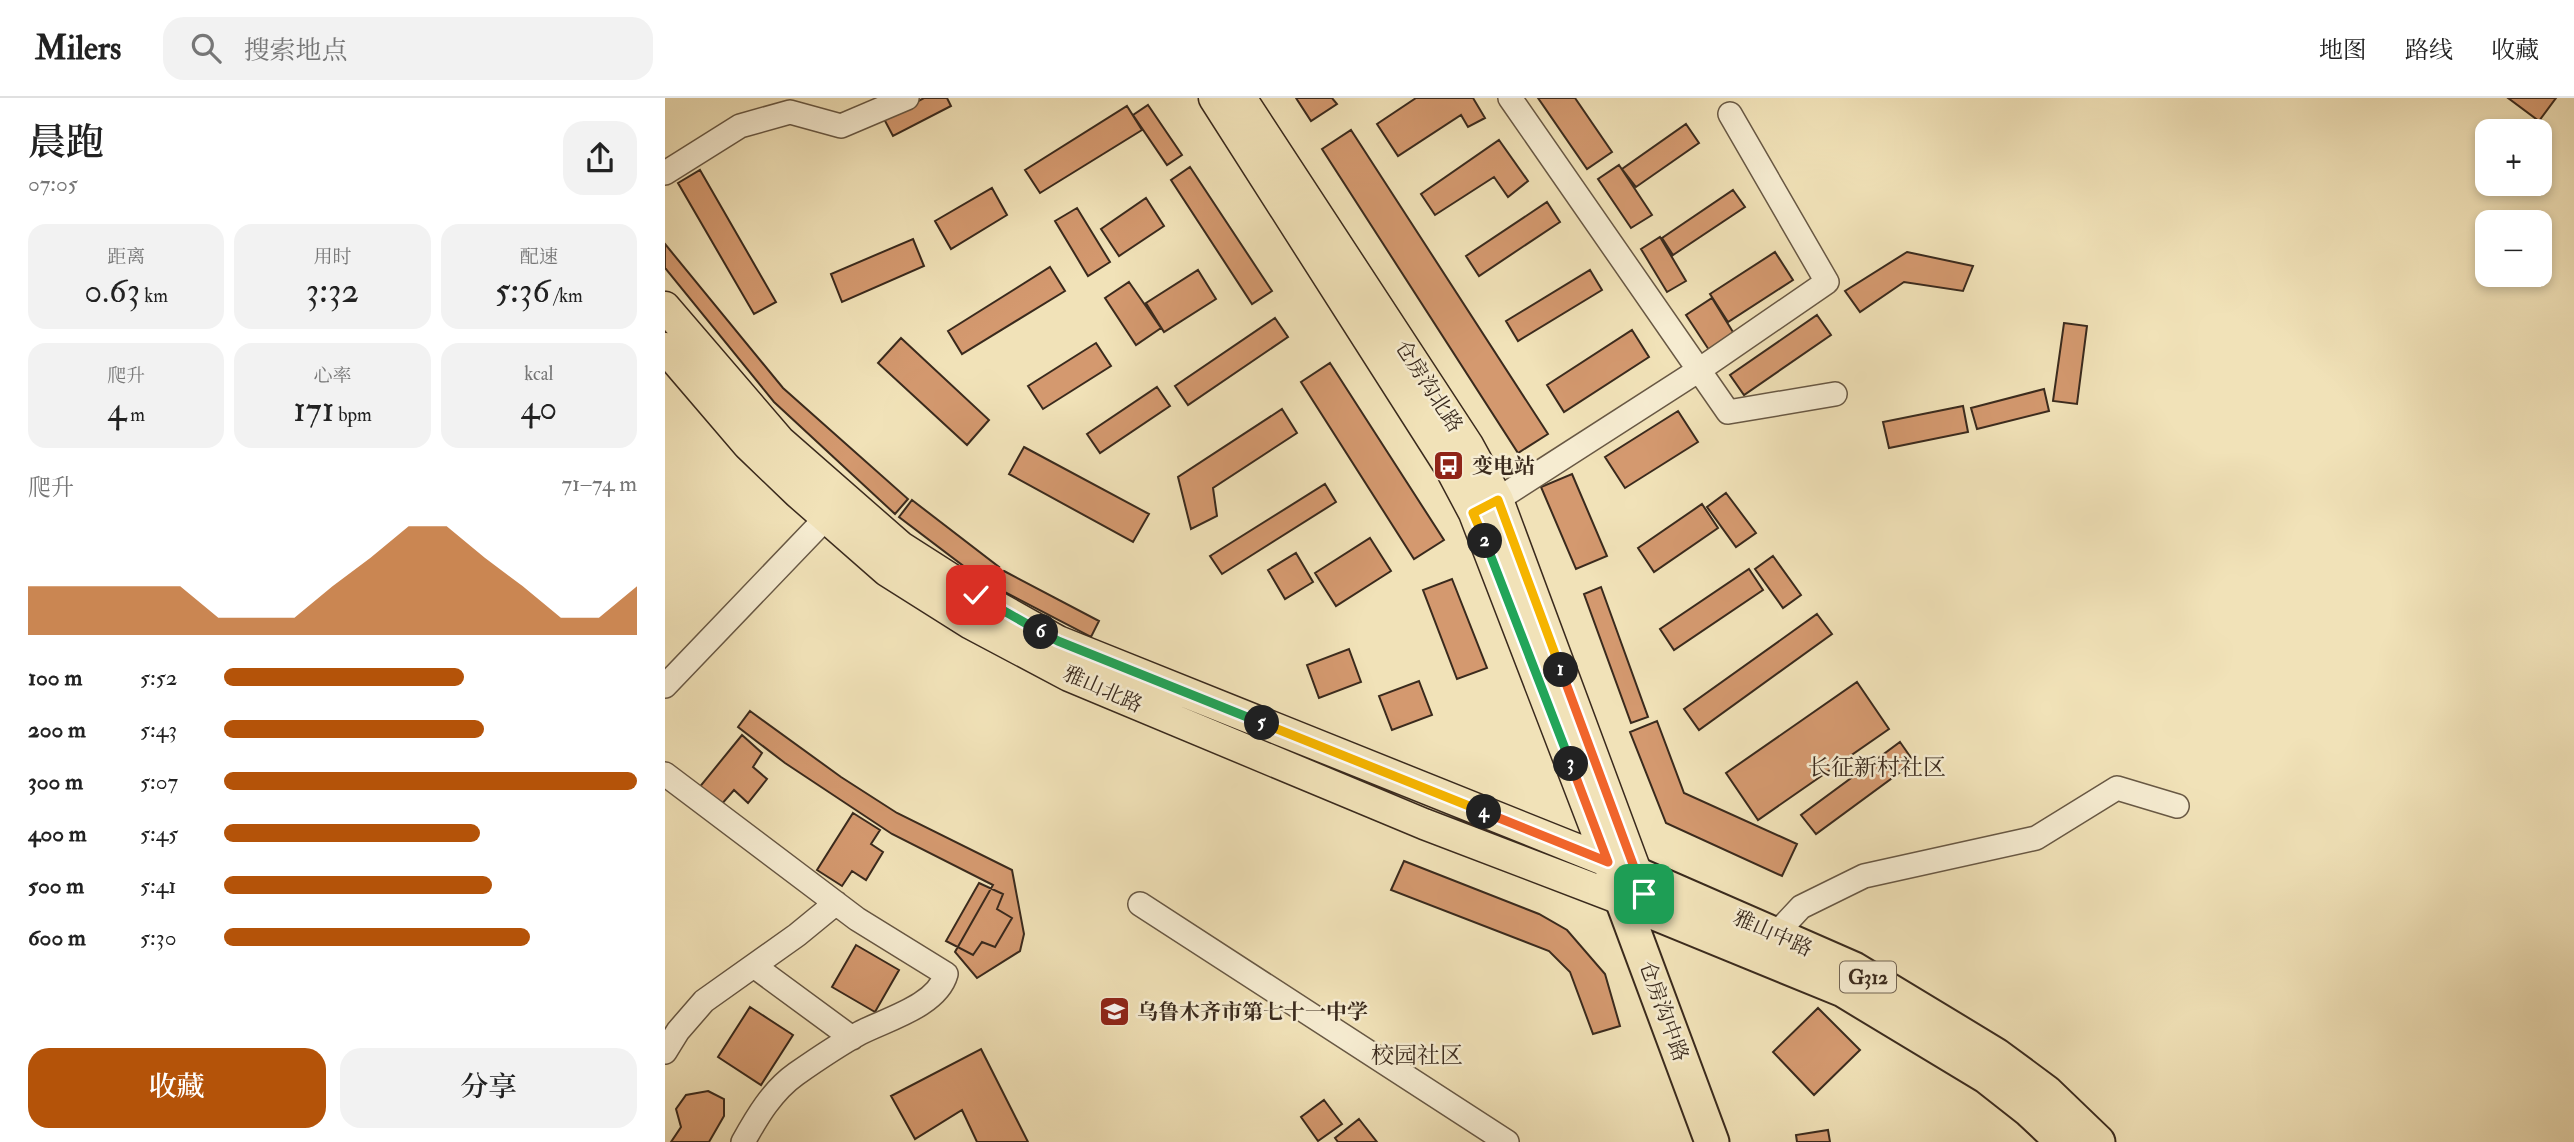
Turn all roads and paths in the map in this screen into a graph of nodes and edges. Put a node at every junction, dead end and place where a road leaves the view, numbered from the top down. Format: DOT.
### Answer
graph roads {
  1 [pos="907,98"];
  2 [pos="1214,98"];
  3 [pos="1241,98"];
  4 [pos="1510,98"];
  5 [pos="1730,114"];
  6 [pos="665,173"];
  7 [pos="665,307"];
  8 [pos="665,348"];
  9 [pos="1699,370"];
  10 [pos="1835,394"];
  11 [pos="1486,507"];
  12 [pos="826,518"];
  13 [pos="665,686"];
  14 [pos="665,774"];
  15 [pos="2176,806"];
  16 [pos="1630,887"];
  17 [pos="835,903"];
  18 [pos="1140,904"];
  19 [pos="1775,935"];
  20 [pos="754,966"];
  21 [pos="852,1038"];
  22 [pos="665,1052"];
  23 [pos="743,1142"];
  24 [pos="1507,1142"];
  25 [pos="1712,1142"];
  26 [pos="1735,1142"];
  27 [pos="2063,1142"];
  28 [pos="2098,1142"];
  1 -- 6 [label="street"];
  2 -- 11 [label="main road, 仓房沟北路"];
  3 -- 11 [label="main road, 仓房沟北路"];
  4 -- 9 [label="street"];
  5 -- 9 [label="street"];
  7 -- 16 [label="main road, 雅山北路 / G312"];
  8 -- 12 [label="main road, 雅山北路 / G312"];
  9 -- 10 [label="street"];
  9 -- 11 [label="street"];
  11 -- 16 [label="main road, 仓房沟北路"];
  12 -- 13 [label="street"];
  12 -- 16 [label="main road, 雅山北路 / G312"];
  14 -- 17 [label="street"];
  15 -- 19 [label="street"];
  16 -- 19 [label="highway, 雅山中路 / G312"];
  16 -- 25 [label="highway, 仓房沟中路"];
  16 -- 26 [label="highway, 仓房沟中路"];
  16 -- 27 [label="highway, 雅山中路 / G312"];
  17 -- 20 [label="street"];
  17 -- 21 [label="street"];
  18 -- 24 [label="street"];
  19 -- 28 [label="highway, 雅山中路 / G312"];
  20 -- 21 [label="street"];
  20 -- 22 [label="street"];
  21 -- 23 [label="street"];
}
